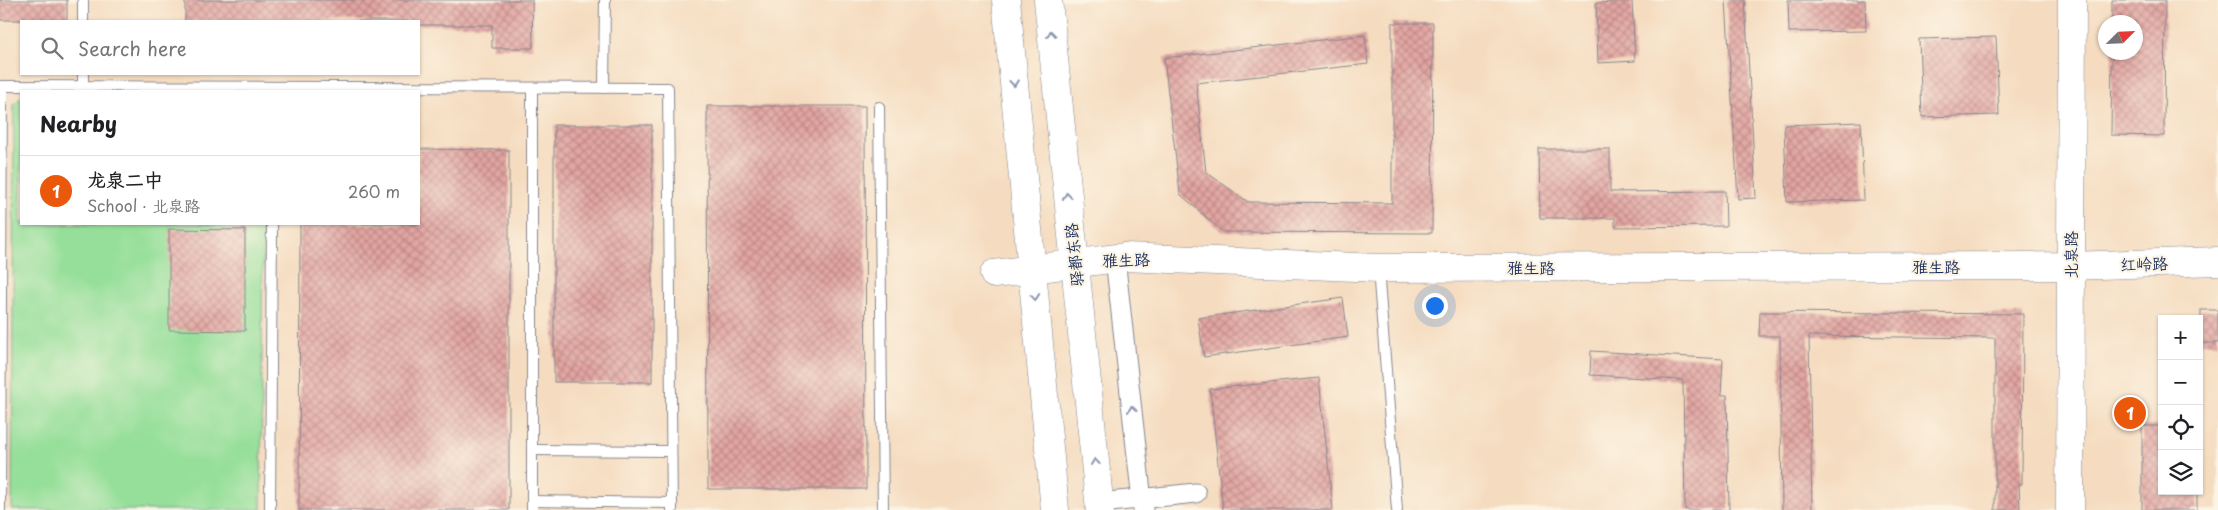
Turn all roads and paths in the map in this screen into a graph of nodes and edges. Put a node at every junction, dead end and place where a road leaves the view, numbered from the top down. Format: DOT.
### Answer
graph roads {
  1 [pos="82,0"];
  2 [pos="605,0"];
  3 [pos="1006,0"];
  4 [pos="1048,0"];
  5 [pos="2056,0"];
  6 [pos="2072,0"];
  7 [pos="83,20"];
  8 [pos="83,75"];
  9 [pos="1,86"];
  10 [pos="83,86"];
  11 [pos="532,88"];
  12 [pos="604,88"];
  13 [pos="273,89"];
  14 [pos="880,107"];
  15 [pos="272,225"];
  16 [pos="1115,258"];
  17 [pos="2218,261"];
  18 [pos="1073,263"];
  19 [pos="2063,266"];
  20 [pos="1032,268"];
  21 [pos="1378,268"];
  22 [pos="994,274"];
  23 [pos="532,450"];
  24 [pos="671,451"];
  25 [pos="1196,493"];
  26 [pos="1143,504"];
  27 [pos="532,505"];
  28 [pos="672,506"];
  29 [pos="1100,506"];
  30 [pos="0,510"];
  31 [pos="270,510"];
  32 [pos="883,510"];
  33 [pos="1055,510"];
  34 [pos="1397,510"];
  35 [pos="2057,510"];
  36 [pos="2070,510"];
  1 -- 7 [label="lane"];
  2 -- 12 [label="lane"];
  3 -- 20 [label="main road, one-way"];
  18 -- 4 [label="main road, 驿都东路, one-way"];
  5 -- 19 [label="main road, 北泉路"];
  6 -- 19 [label="main road, 北泉路"];
  8 -- 10 [label="lane"];
  9 -- 10 [label="lane"];
  9 -- 30 [label="lane"];
  10 -- 13 [label="lane"];
  11 -- 12 [label="lane"];
  11 -- 13 [label="lane"];
  11 -- 23 [label="lane"];
  12 -- 24 [label="lane"];
  14 -- 32 [label="lane"];
  15 -- 31 [label="lane"];
  16 -- 18 [label="main road, 雅生路"];
  16 -- 21 [label="main road, 雅生路"];
  26 -- 16 [label="street, one-way"];
  17 -- 19 [label="main road, 红岭路"];
  18 -- 20 [label="main road, 雅生路"];
  29 -- 18 [label="main road, 驿都东路, one-way"];
  19 -- 21 [label="main road, 雅生路"];
  19 -- 35 [label="main road, 北泉路"];
  19 -- 36 [label="main road, 北泉路"];
  20 -- 22 [label="main road, 雅生路"];
  20 -- 33 [label="main road, one-way"];
  21 -- 34 [label="lane"];
  23 -- 24 [label="lane"];
  23 -- 27 [label="lane"];
  24 -- 28 [label="lane"];
  25 -- 26 [label="street"];
  26 -- 29 [label="street"];
  27 -- 28 [label="lane"];
}
